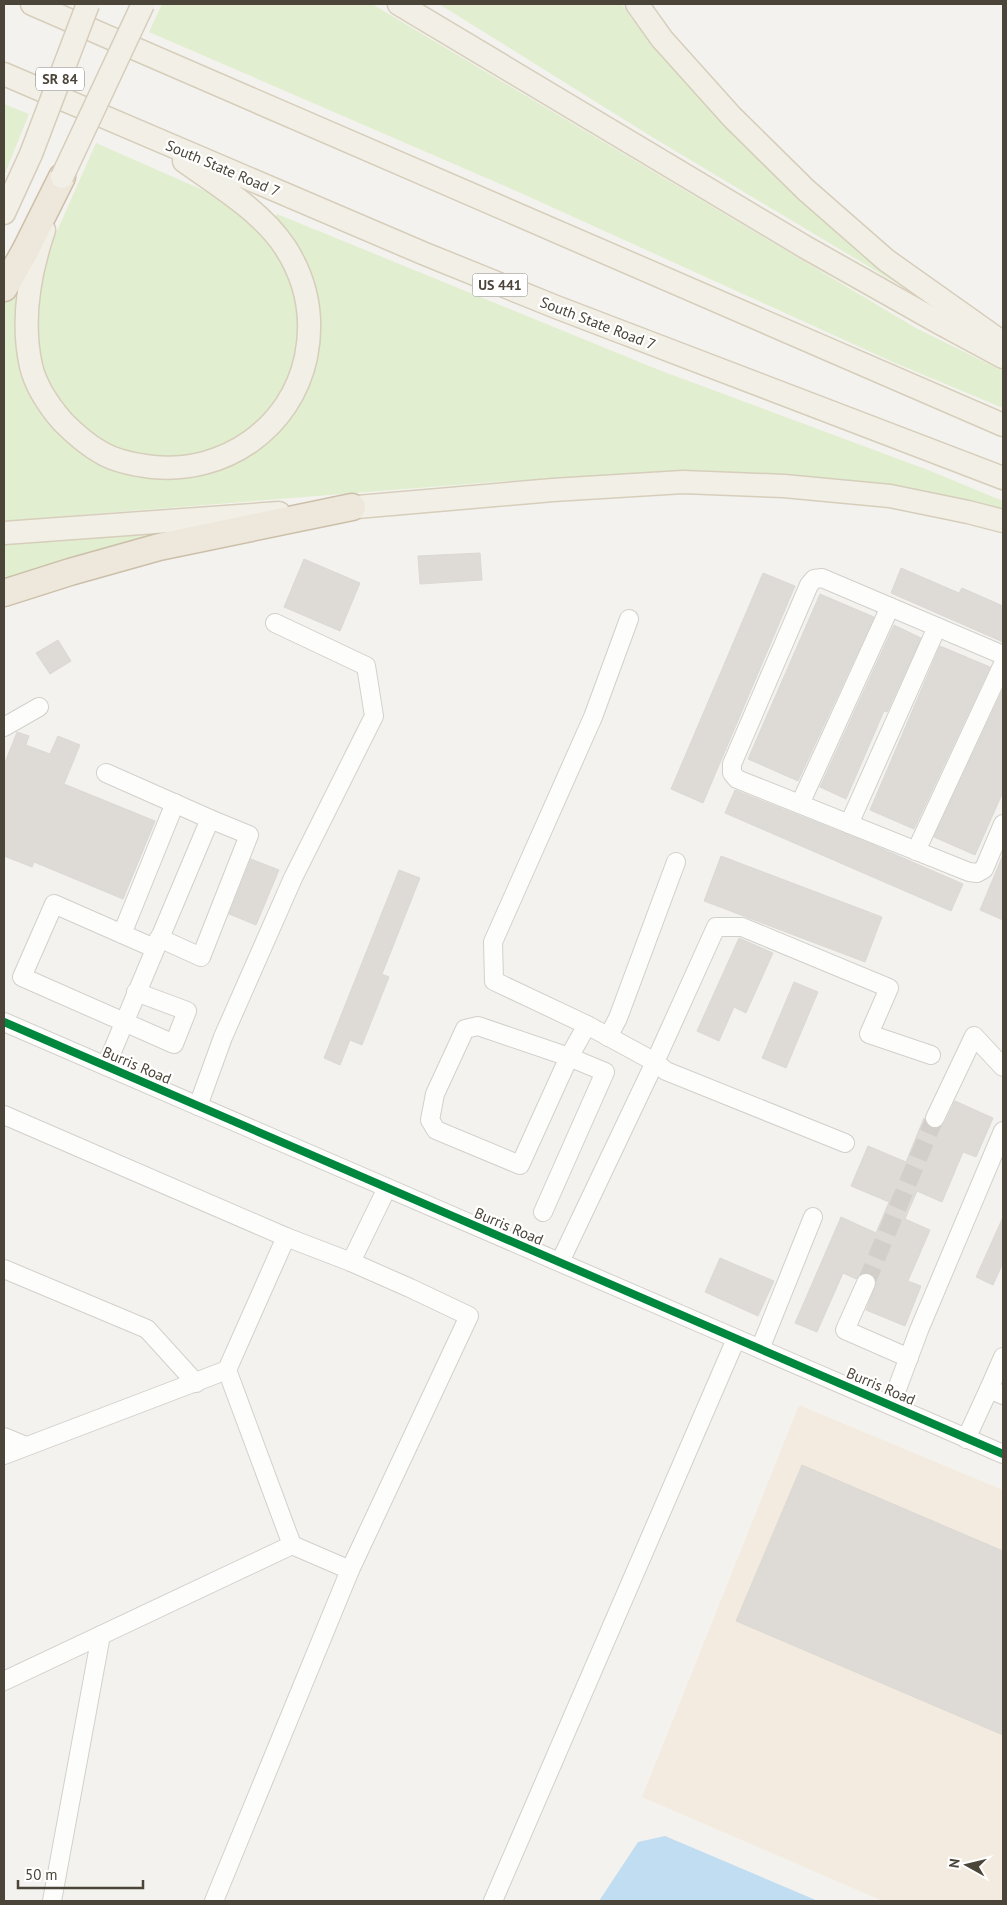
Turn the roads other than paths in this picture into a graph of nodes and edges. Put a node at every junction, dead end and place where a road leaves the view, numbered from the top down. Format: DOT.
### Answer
graph roads {
  1 [pos="32,4"];
  2 [pos="88,4"];
  3 [pos="143,4"];
  4 [pos="399,4"];
  5 [pos="637,4"];
  6 [pos="4,74"];
  7 [pos="153,138"];
  8 [pos="62,177"];
  9 [pos="4,213"];
  10 [pos="4,288"];
  11 [pos="1003,344"];
  12 [pos="1003,357"];
  13 [pos="1003,425"];
  14 [pos="1003,478"];
  15 [pos="352,507"];
  16 [pos="1003,521"];
  17 [pos="4,533"];
  18 [pos="4,593"];
  19 [pos="890,607"];
  20 [pos="629,619"];
  21 [pos="275,623"];
  22 [pos="936,626"];
  23 [pos="1003,655"];
  24 [pos="1003,664"];
  25 [pos="38,707"];
  26 [pos="4,727"];
  27 [pos="106,773"];
  28 [pos="175,803"];
  29 [pos="800,804"];
  30 [pos="210,819"];
  31 [pos="849,824"];
  32 [pos="1003,824"];
  33 [pos="916,851"];
  34 [pos="676,862"];
  35 [pos="122,934"];
  36 [pos="156,943"];
  37 [pos="136,992"];
  38 [pos="4,1022"];
  39 [pos="124,1022"];
  40 [pos="588,1025"];
  41 [pos="608,1037"];
  42 [pos="930,1055"];
  43 [pos="569,1057"];
  44 [pos="655,1062"];
  45 [pos="106,1066"];
  46 [pos="1003,1068"];
  47 [pos="198,1106"];
  48 [pos="4,1114"];
  49 [pos="935,1118"];
  50 [pos="1003,1131"];
  51 [pos="846,1144"];
  52 [pos="387,1188"];
  53 [pos="543,1212"];
  54 [pos="813,1217"];
  55 [pos="286,1237"];
  56 [pos="351,1262"];
  57 [pos="560,1262"];
  58 [pos="4,1269"];
  59 [pos="866,1283"];
  60 [pos="736,1339"];
  61 [pos="760,1349"];
  62 [pos="1003,1357"];
  63 [pos="909,1358"];
  64 [pos="227,1370"];
  65 [pos="196,1383"];
  66 [pos="996,1392"];
  67 [pos="891,1405"];
  68 [pos="4,1437"];
  69 [pos="966,1440"];
  70 [pos="26,1446"];
  71 [pos="1003,1454"];
  72 [pos="4,1455"];
  73 [pos="292,1545"];
  74 [pos="350,1570"];
  75 [pos="101,1635"];
  76 [pos="4,1680"];
  77 [pos="52,1901"];
  78 [pos="214,1901"];
  79 [pos="493,1901"];
  1 -- 13 [label="main road"];
  2 -- 9 [label="main road, SR 84, bridge"];
  3 -- 8 [label="main road, bridge"];
  4 -- 12 [label="main road"];
  5 -- 11 [label="main road"];
  6 -- 7 [label="main road, South State Road 7 / US 441"];
  7 -- 8 [label="main road"];
  7 -- 14 [label="main road, South State Road 7 / US 441"];
  8 -- 10 [label="highway"];
  15 -- 16 [label="main road"];
  15 -- 17 [label="main road"];
  15 -- 18 [label="highway"];
  19 -- 22 [label="street"];
  19 -- 29 [label="street"];
  19 -- 29 [label="street"];
  20 -- 40 [label="street"];
  21 -- 47 [label="street"];
  22 -- 23 [label="street"];
  22 -- 31 [label="street"];
  24 -- 33 [label="street"];
  25 -- 26 [label="street"];
  27 -- 28 [label="street"];
  28 -- 30 [label="street"];
  28 -- 35 [label="street"];
  29 -- 31 [label="street"];
  30 -- 36 [label="street"];
  30 -- 36 [label="street"];
  31 -- 33 [label="street"];
  32 -- 33 [label="street"];
  34 -- 41 [label="street"];
  35 -- 36 [label="street"];
  35 -- 39 [label="street"];
  36 -- 37 [label="street"];
  37 -- 39 [label="street"];
  37 -- 39 [label="street"];
  38 -- 45 [label="street, Burris Road"];
  39 -- 45 [label="street"];
  40 -- 41 [label="street"];
  40 -- 43 [label="street"];
  41 -- 44 [label="street"];
  42 -- 44 [label="street"];
  43 -- 43 [label="street"];
  43 -- 53 [label="street"];
  44 -- 51 [label="street"];
  44 -- 57 [label="street"];
  45 -- 47 [label="street, Burris Road"];
  46 -- 49 [label="street"];
  47 -- 52 [label="street, Burris Road"];
  48 -- 55 [label="street"];
  50 -- 63 [label="street"];
  52 -- 56 [label="street"];
  52 -- 57 [label="street, Burris Road"];
  54 -- 61 [label="street"];
  55 -- 56 [label="street"];
  55 -- 64 [label="street"];
  56 -- 74 [label="street"];
  57 -- 60 [label="street, Burris Road"];
  58 -- 65 [label="street"];
  59 -- 63 [label="street"];
  60 -- 61 [label="street, Burris Road"];
  60 -- 79 [label="street"];
  61 -- 67 [label="street, Burris Road"];
  62 -- 66 [label="street"];
  63 -- 67 [label="street"];
  64 -- 65 [label="street"];
  64 -- 73 [label="street"];
  65 -- 70 [label="street"];
  66 -- 69 [label="street"];
  67 -- 69 [label="street, Burris Road"];
  68 -- 70 [label="street"];
  69 -- 71 [label="street, Burris Road"];
  70 -- 72 [label="street"];
  73 -- 74 [label="street"];
  73 -- 75 [label="street"];
  74 -- 78 [label="street"];
  75 -- 76 [label="street"];
  75 -- 77 [label="street"];
}
